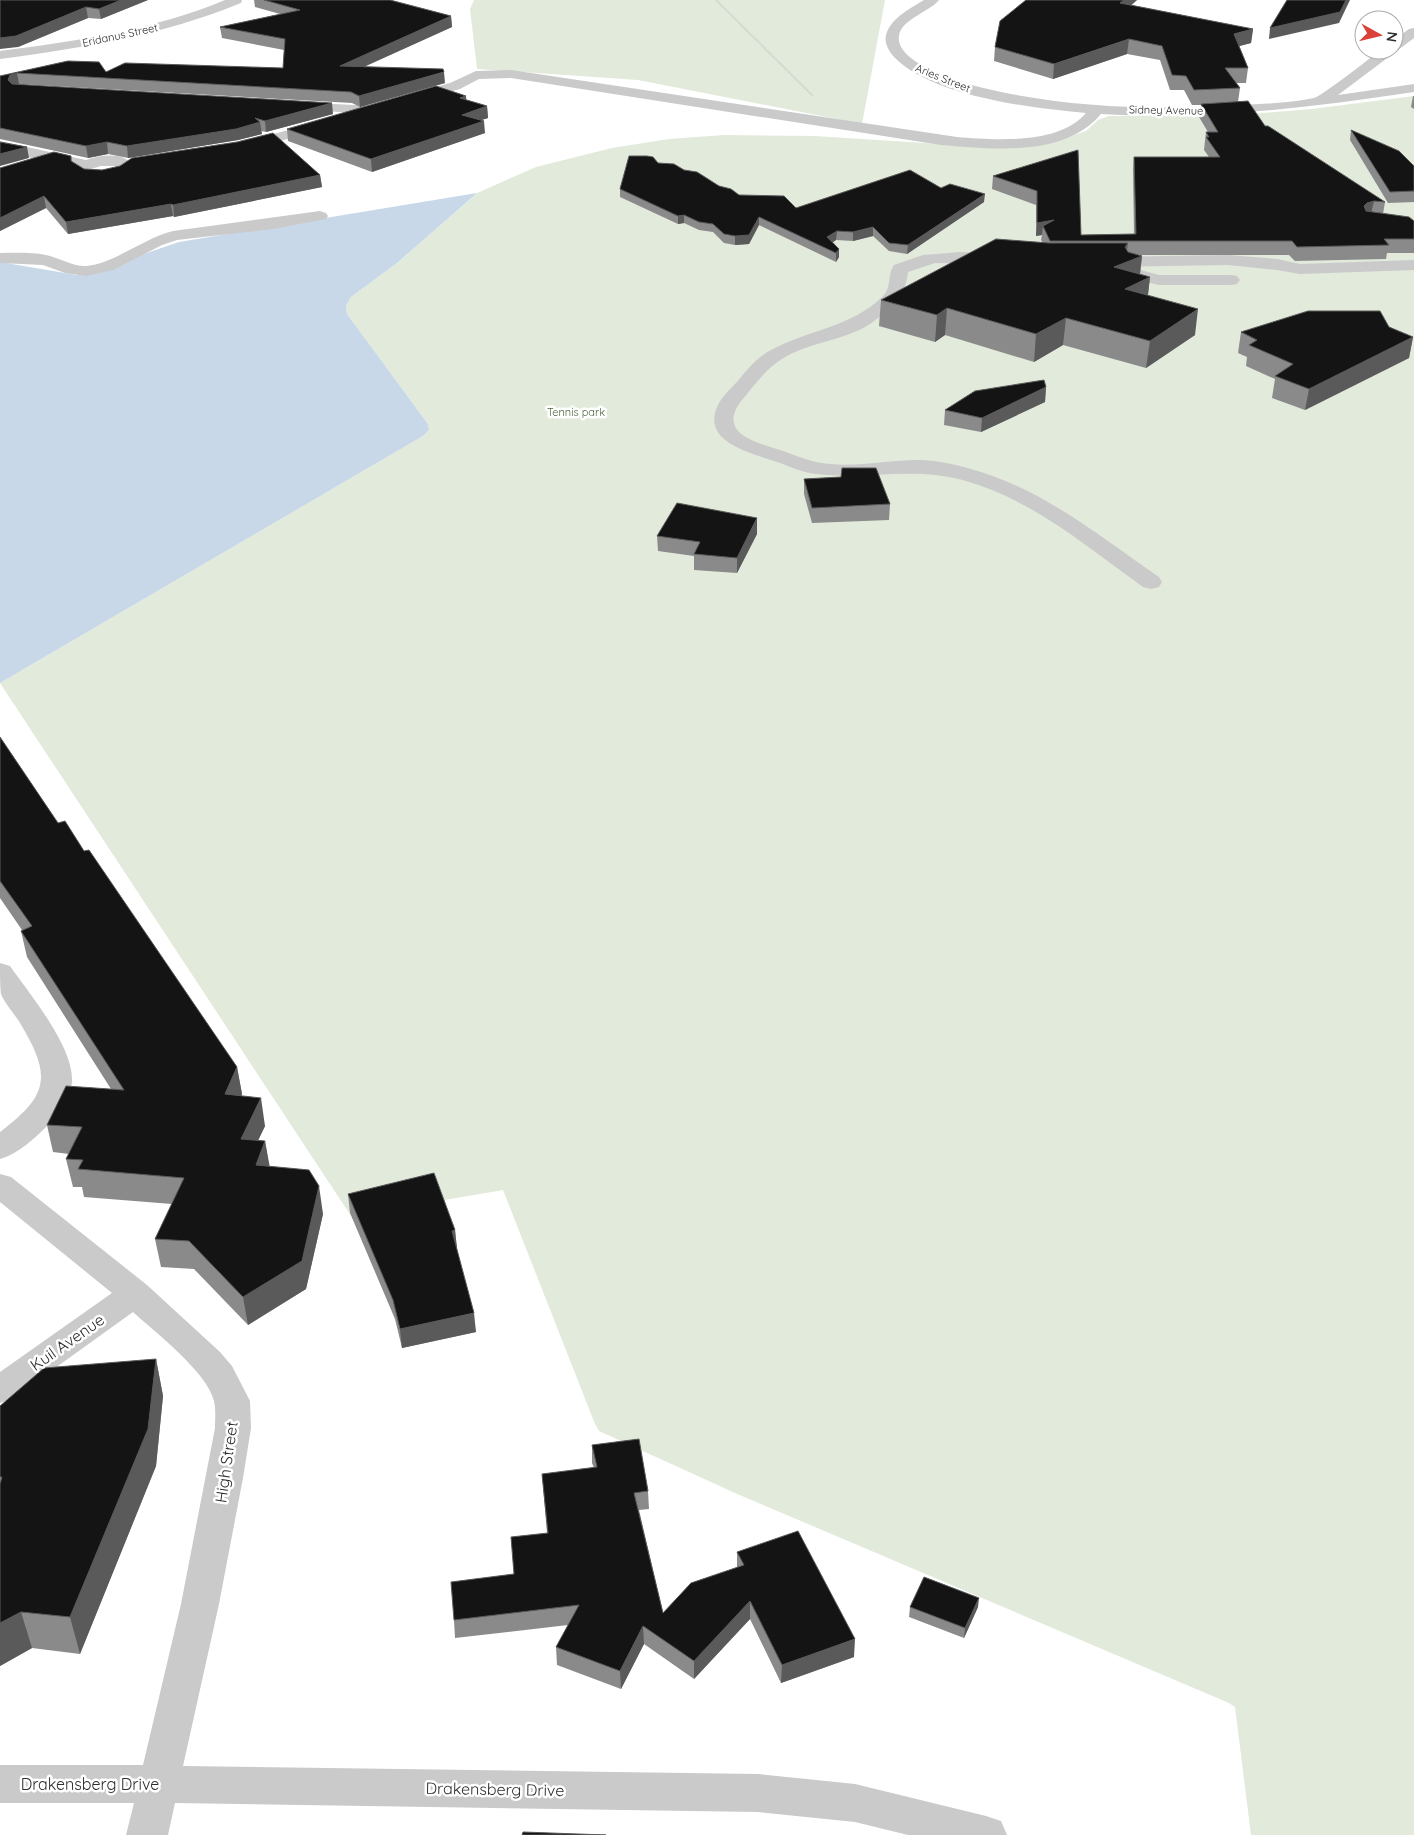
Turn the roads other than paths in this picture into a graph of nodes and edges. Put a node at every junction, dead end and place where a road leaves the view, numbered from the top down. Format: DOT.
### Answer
graph roads {
  1 [pos="236,0"];
  2 [pos="933,0"];
  3 [pos="0,54"];
  4 [pos="1376,60"];
  5 [pos="1414,88"];
  6 [pos="1008,98"];
  7 [pos="1320,101"];
  8 [pos="278,104"];
  9 [pos="1098,109"];
  10 [pos="373,110"];
  11 [pos="0,146"];
  12 [pos="230,149"];
  13 [pos="59,158"];
  14 [pos="143,162"];
  15 [pos="20,166"];
  16 [pos="320,216"];
  17 [pos="0,258"];
  18 [pos="1014,260"];
  19 [pos="1414,265"];
  20 [pos="1300,269"];
  21 [pos="1151,582"];
  22 [pos="0,972"];
  23 [pos="0,1148"];
  24 [pos="0,1185"];
  25 [pos="135,1294"];
  26 [pos="0,1390"];
  27 [pos="0,1784"];
  28 [pos="157,1784"];
  29 [pos="146,1835"];
  30 [pos="986,1835"];
  1 -- 3 [label="street, Eridanus Street"];
  2 -- 6 [label="street, Aries Street"];
  4 -- 7 [label="street"];
  5 -- 7 [label="street, Sidney Avenue"];
  6 -- 9 [label="street, Sidney Avenue"];
  7 -- 9 [label="street, Sidney Avenue"];
  8 -- 10 [label="street"];
  9 -- 10 [label="street"];
  10 -- 12 [label="street"];
  11 -- 13 [label="street"];
  13 -- 14 [label="street"];
  13 -- 15 [label="street"];
  16 -- 17 [label="street"];
  18 -- 21 [label="street"];
  19 -- 20 [label="street"];
  20 -- 20 [label="street"];
  22 -- 23 [label="street"];
  24 -- 25 [label="street, High Street"];
  25 -- 26 [label="street, Kuil Avenue"];
  25 -- 28 [label="street, High Street"];
  27 -- 28 [label="street, Drakensberg Drive"];
  28 -- 29 [label="street, High Street"];
  28 -- 30 [label="street, Drakensberg Drive"];
}
